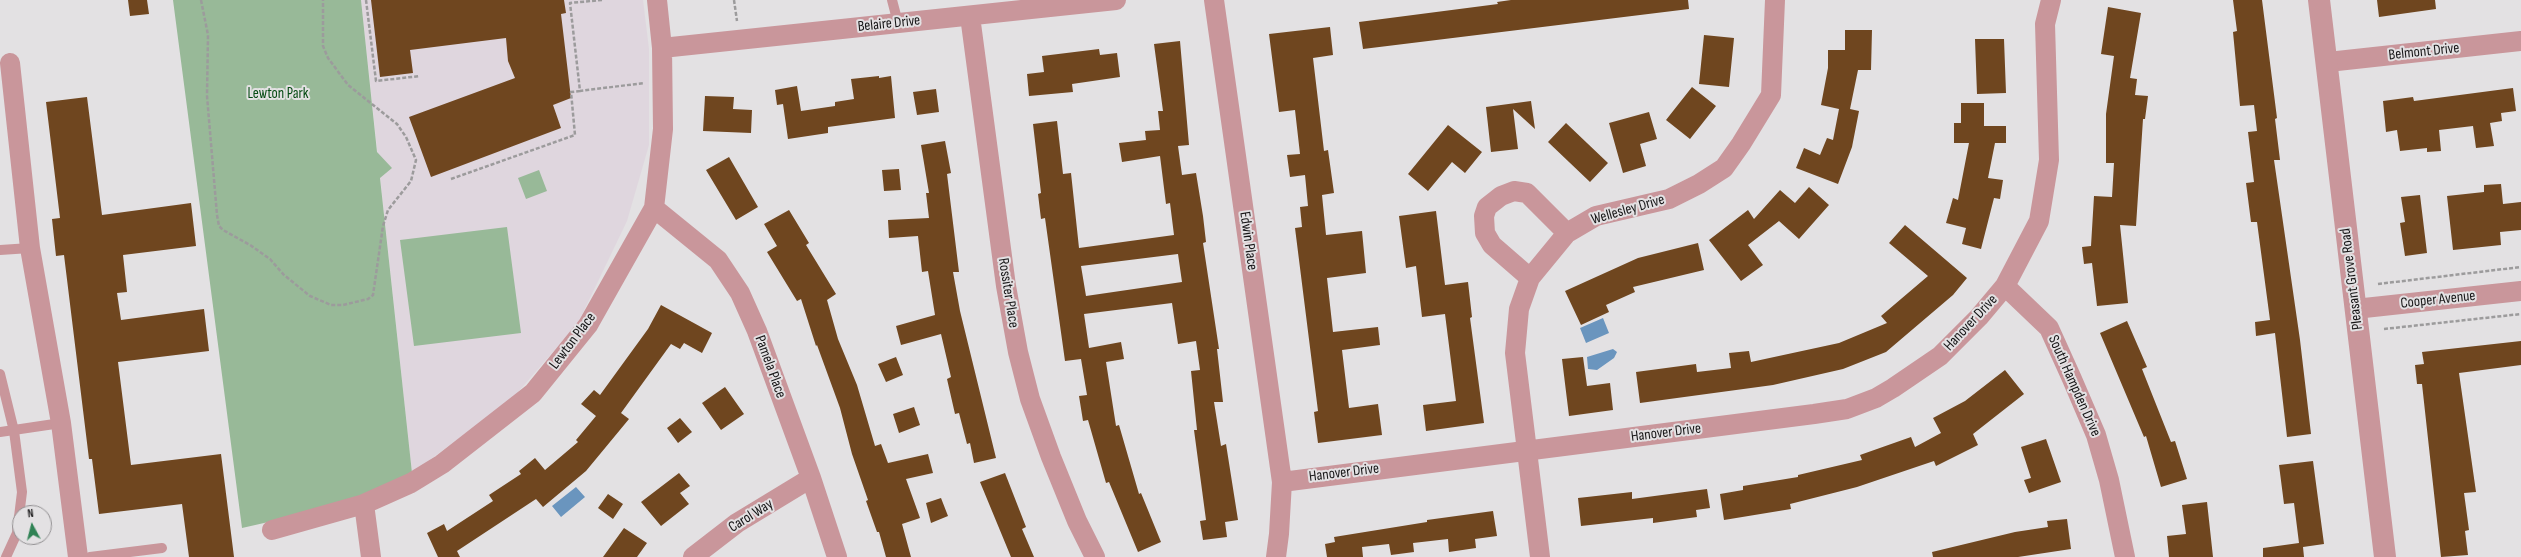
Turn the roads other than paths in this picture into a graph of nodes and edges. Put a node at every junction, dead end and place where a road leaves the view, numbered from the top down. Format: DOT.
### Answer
graph roads {
  1 [pos="657,0"];
  2 [pos="892,0"];
  3 [pos="1116,0"];
  4 [pos="1214,0"];
  5 [pos="1775,0"];
  6 [pos="2051,0"];
  7 [pos="2319,0"];
  8 [pos="970,16"];
  9 [pos="898,23"];
  10 [pos="2521,41"];
  11 [pos="662,48"];
  12 [pos="2328,62"];
  13 [pos="10,63"];
  14 [pos="654,208"];
  15 [pos="1567,232"];
  16 [pos="30,248"];
  17 [pos="0,250"];
  18 [pos="1530,278"];
  19 [pos="2005,286"];
  20 [pos="2521,291"];
  21 [pos="2355,308"];
  22 [pos="0,374"];
  23 [pos="61,423"];
  24 [pos="14,431"];
  25 [pos="0,432"];
  26 [pos="1526,450"];
  27 [pos="811,478"];
  28 [pos="1282,482"];
  29 [pos="364,504"];
  30 [pos="272,530"];
  31 [pos="162,548"];
  32 [pos="6,557"];
  33 [pos="78,557"];
  34 [pos="90,557"];
  35 [pos="371,557"];
  36 [pos="693,557"];
  37 [pos="837,557"];
  38 [pos="1095,557"];
  39 [pos="1276,557"];
  40 [pos="1540,557"];
  41 [pos="2125,557"];
  42 [pos="2385,557"];
  1 -- 11 [label="street, Lewton Place"];
  2 -- 9 [label="lane"];
  3 -- 8 [label="street, Belaire Drive"];
  4 -- 28 [label="street, Edwin Place"];
  5 -- 15 [label="street, Wellesley Drive"];
  6 -- 19 [label="street"];
  7 -- 12 [label="street, Pleasant Grove Road"];
  8 -- 9 [label="street, Belaire Drive"];
  8 -- 38 [label="street, Rossiter Place"];
  9 -- 11 [label="street, Belaire Drive"];
  10 -- 12 [label="street, Belmont Drive"];
  11 -- 14 [label="street, Lewton Place"];
  12 -- 21 [label="street, Pleasant Grove Road"];
  13 -- 16 [label="street"];
  14 -- 27 [label="street, Pamela Place"];
  14 -- 29 [label="street, Lewton Place"];
  15 -- 18 [label="street, Wellesley Drive"];
  15 -- 18 [label="street"];
  16 -- 17 [label="lane"];
  16 -- 23 [label="street"];
  18 -- 26 [label="street, Wellesley Drive"];
  19 -- 26 [label="street, Hanover Drive"];
  19 -- 41 [label="street, South Hampden Drive"];
  20 -- 21 [label="street, Cooper Avenue"];
  21 -- 42 [label="street, Pleasant Grove Road"];
  22 -- 24 [label="lane"];
  23 -- 24 [label="lane"];
  23 -- 33 [label="street"];
  24 -- 25 [label="lane"];
  24 -- 32 [label="lane"];
  26 -- 28 [label="street, Hanover Drive"];
  26 -- 40 [label="street, Wellesley Drive"];
  27 -- 36 [label="street, Carol Way"];
  27 -- 37 [label="street, Pamela Place"];
  28 -- 39 [label="street, Edwin Place"];
  29 -- 30 [label="street, Lewton Place"];
  29 -- 35 [label="street"];
  31 -- 34 [label="lane"];
}
